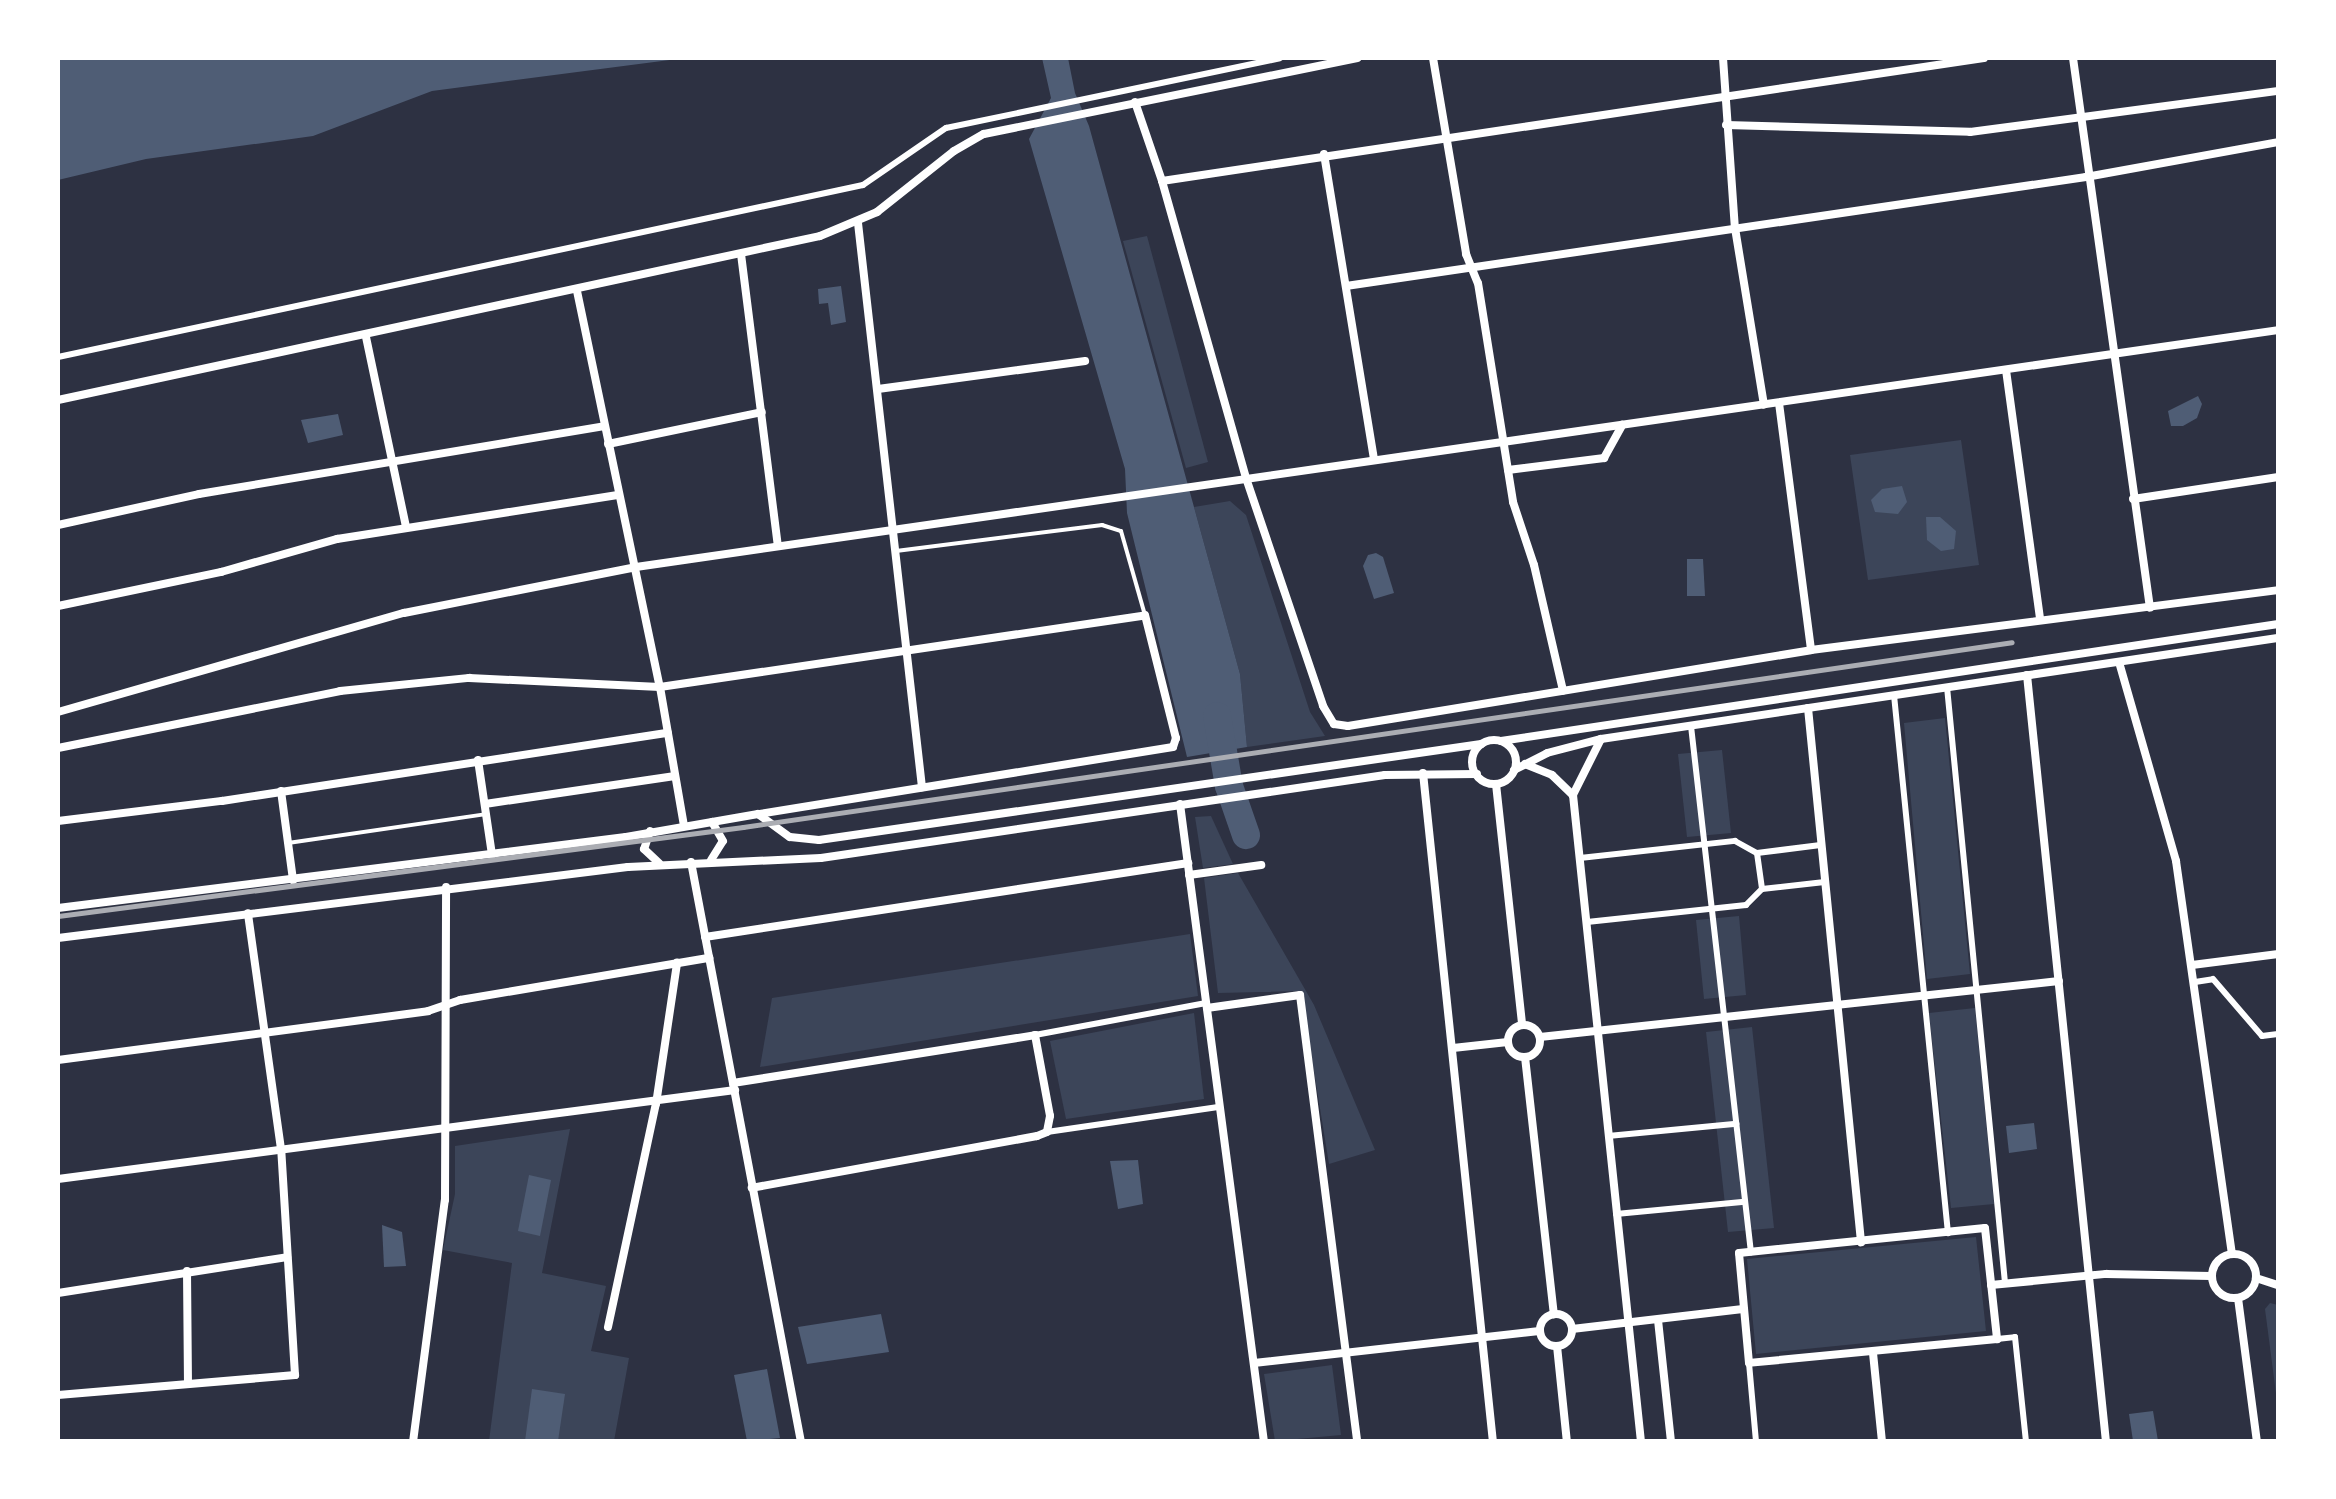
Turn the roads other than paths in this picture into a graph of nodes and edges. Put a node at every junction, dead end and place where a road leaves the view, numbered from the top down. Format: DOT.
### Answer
graph roads {
  1 [pos="1280,58"];
  2 [pos="1357,58"];
  3 [pos="1433,58"];
  4 [pos="1723,58"];
  5 [pos="1984,58"];
  6 [pos="2073,58"];
  7 [pos="2278,91"];
  8 [pos="1725,99"];
  9 [pos="1135,102"];
  10 [pos="2080,118"];
  11 [pos="1726,126"];
  12 [pos="1447,137"];
  13 [pos="2278,142"];
  14 [pos="1324,154"];
  15 [pos="2086,177"];
  16 [pos="1162,181"];
  17 [pos="858,223"];
  18 [pos="1736,228"];
  19 [pos="740,254"];
  20 [pos="1471,268"];
  21 [pos="1346,286"];
  22 [pos="577,292"];
  23 [pos="2278,330"];
  24 [pos="366,336"];
  25 [pos="2113,355"];
  26 [pos="58,357"];
  27 [pos="1085,362"];
  28 [pos="2006,370"];
  29 [pos="878,389"];
  30 [pos="58,400"];
  31 [pos="1779,404"];
  32 [pos="1764,405"];
  33 [pos="762,412"];
  34 [pos="604,426"];
  35 [pos="1622,426"];
  36 [pos="1504,442"];
  37 [pos="608,444"];
  38 [pos="393,458"];
  39 [pos="1374,460"];
  40 [pos="1508,470"];
  41 [pos="2278,477"];
  42 [pos="1246,478"];
  43 [pos="618,495"];
  44 [pos="2133,500"];
  45 [pos="58,525"];
  46 [pos="406,526"];
  47 [pos="893,530"];
  48 [pos="778,546"];
  49 [pos="896,552"];
  50 [pos="636,567"];
  51 [pos="2278,590"];
  52 [pos="58,606"];
  53 [pos="2150,608"];
  54 [pos="1145,615"];
  55 [pos="2040,619"];
  56 [pos="2278,624"];
  57 [pos="2278,638"];
  58 [pos="1812,650"];
  59 [pos="906,651"];
  60 [pos="2119,662"];
  61 [pos="2028,675"];
  62 [pos="660,686"];
  63 [pos="1947,687"];
  64 [pos="1564,691"];
  65 [pos="1894,695"];
  66 [pos="1808,708"];
  67 [pos="58,712"];
  68 [pos="1691,726"];
  69 [pos="668,733"];
  70 [pos="1601,739"];
  71 [pos="1501,741"];
  72 [pos="1481,744"];
  73 [pos="58,748"];
  74 [pos="478,760"];
  75 [pos="1525,764"];
  76 [pos="1514,770"];
  77 [pos="1423,773"];
  78 [pos="1476,774"];
  79 [pos="675,776"];
  80 [pos="1496,784"];
  81 [pos="922,787"];
  82 [pos="281,791"];
  83 [pos="1573,795"];
  84 [pos="1180,804"];
  85 [pos="485,809"];
  86 [pos="758,814"];
  87 [pos="58,821"];
  88 [pos="712,822"];
  89 [pos="684,826"];
  90 [pos="650,832"];
  91 [pos="288,842"];
  92 [pos="1704,844"];
  93 [pos="1821,845"];
  94 [pos="1756,852"];
  95 [pos="492,855"];
  96 [pos="1580,858"];
  97 [pos="712,860"];
  98 [pos="691,862"];
  99 [pos="1188,863"];
  100 [pos="1260,865"];
  101 [pos="664,866"];
  102 [pos="1190,875"];
  103 [pos="293,880"];
  104 [pos="1825,882"];
  105 [pos="446,888"];
  106 [pos="1762,889"];
  107 [pos="58,908"];
  108 [pos="1711,909"];
  109 [pos="248,912"];
  110 [pos="1586,922"];
  111 [pos="705,937"];
  112 [pos="58,938"];
  113 [pos="2278,954"];
  114 [pos="709,958"];
  115 [pos="678,963"];
  116 [pos="2192,965"];
  117 [pos="2059,981"];
  118 [pos="2195,982"];
  119 [pos="1977,989"];
  120 [pos="1923,994"];
  121 [pos="1836,1003"];
  122 [pos="446,1004"];
  123 [pos="1207,1005"];
  124 [pos="1723,1015"];
  125 [pos="1522,1024"];
  126 [pos="1598,1029"];
  127 [pos="264,1032"];
  128 [pos="2278,1034"];
  129 [pos="1035,1035"];
  130 [pos="1540,1037"];
  131 [pos="1508,1042"];
  132 [pos="1453,1048"];
  133 [pos="1526,1057"];
  134 [pos="58,1060"];
  135 [pos="734,1086"];
  136 [pos="656,1104"];
  137 [pos="1218,1107"];
  138 [pos="1736,1124"];
  139 [pos="444,1132"];
  140 [pos="1046,1132"];
  141 [pos="1608,1136"];
  142 [pos="281,1149"];
  143 [pos="58,1179"];
  144 [pos="752,1188"];
  145 [pos="1745,1202"];
  146 [pos="1616,1214"];
  147 [pos="1948,1233"];
  148 [pos="1860,1242"];
  149 [pos="1751,1253"];
  150 [pos="2232,1254"];
  151 [pos="287,1257"];
  152 [pos="187,1270"];
  153 [pos="2089,1275"];
  154 [pos="2211,1276"];
  155 [pos="2256,1278"];
  156 [pos="2006,1284"];
  157 [pos="1991,1285"];
  158 [pos="2278,1285"];
  159 [pos="58,1293"];
  160 [pos="2238,1298"];
  161 [pos="1744,1309"];
  162 [pos="1554,1314"];
  163 [pos="1658,1320"];
  164 [pos="1629,1323"];
  165 [pos="608,1327"];
  166 [pos="1572,1329"];
  167 [pos="1539,1331"];
  168 [pos="1484,1337"];
  169 [pos="1997,1339"];
  170 [pos="1557,1346"];
  171 [pos="1345,1352"];
  172 [pos="1872,1353"];
  173 [pos="1254,1363"];
  174 [pos="1749,1363"];
  175 [pos="188,1382"];
  176 [pos="58,1394"];
  177 [pos="413,1442"];
  178 [pos="801,1442"];
  179 [pos="1264,1442"];
  180 [pos="1357,1442"];
  181 [pos="1493,1442"];
  182 [pos="1567,1442"];
  183 [pos="1642,1442"];
  184 [pos="1671,1442"];
  185 [pos="1756,1442"];
  186 [pos="1882,1442"];
  187 [pos="2026,1442"];
  188 [pos="2106,1442"];
  189 [pos="2257,1442"];
  1 -- 26 [label="street"];
  2 -- 9 [label="street"];
  3 -- 12 [label="street"];
  4 -- 8 [label="street"];
  5 -- 8 [label="street"];
  6 -- 10 [label="street"];
  7 -- 10 [label="street"];
  8 -- 11 [label="street"];
  8 -- 12 [label="street"];
  9 -- 16 [label="street"];
  9 -- 17 [label="street"];
  10 -- 11 [label="street"];
  10 -- 15 [label="street"];
  11 -- 18 [label="street"];
  12 -- 14 [label="street"];
  12 -- 20 [label="street"];
  13 -- 15 [label="street"];
  14 -- 16 [label="street"];
  14 -- 21 [label="street"];
  15 -- 18 [label="street"];
  15 -- 25 [label="street"];
  16 -- 42 [label="street"];
  17 -- 19 [label="street"];
  17 -- 29 [label="street"];
  18 -- 20 [label="street"];
  18 -- 32 [label="street"];
  19 -- 22 [label="street"];
  19 -- 33 [label="street"];
  20 -- 21 [label="street"];
  20 -- 36 [label="street"];
  21 -- 39 [label="street"];
  22 -- 24 [label="street"];
  22 -- 34 [label="street"];
  23 -- 25 [label="street"];
  24 -- 30 [label="street"];
  24 -- 38 [label="street"];
  25 -- 28 [label="street"];
  25 -- 44 [label="street"];
  27 -- 29 [label="street"];
  28 -- 31 [label="street"];
  28 -- 55 [label="street"];
  29 -- 47 [label="street"];
  31 -- 32 [label="street"];
  31 -- 58 [label="street"];
  32 -- 35 [label="street"];
  33 -- 37 [label="street"];
  33 -- 48 [label="street"];
  34 -- 37 [label="street"];
  34 -- 38 [label="street"];
  35 -- 36 [label="street"];
  35 -- 40 [label="street"];
  36 -- 39 [label="street"];
  36 -- 40 [label="street"];
  37 -- 43 [label="street"];
  38 -- 45 [label="street"];
  38 -- 46 [label="street"];
  39 -- 42 [label="street"];
  40 -- 64 [label="street"];
  41 -- 44 [label="street"];
  42 -- 47 [label="street"];
  42 -- 64 [label="street"];
  43 -- 46 [label="street"];
  43 -- 50 [label="street"];
  44 -- 53 [label="street"];
  46 -- 52 [label="street"];
  47 -- 48 [label="street"];
  47 -- 49 [label="street"];
  48 -- 50 [label="street"];
  49 -- 54 [label="lane"];
  49 -- 59 [label="street"];
  50 -- 62 [label="street"];
  50 -- 67 [label="street"];
  51 -- 53 [label="street"];
  53 -- 55 [label="street"];
  54 -- 59 [label="street"];
  54 -- 81 [label="street"];
  55 -- 58 [label="street"];
  56 -- 71 [label="street"];
  57 -- 60 [label="street"];
  58 -- 64 [label="street"];
  59 -- 62 [label="street"];
  59 -- 81 [label="street"];
  60 -- 61 [label="street"];
  60 -- 116 [label="street"];
  61 -- 63 [label="street"];
  61 -- 117 [label="street"];
  62 -- 69 [label="street"];
  62 -- 73 [label="street"];
  63 -- 65 [label="street"];
  63 -- 119 [label="street"];
  65 -- 66 [label="street"];
  65 -- 120 [label="street"];
  66 -- 68 [label="street"];
  66 -- 93 [label="street"];
  68 -- 70 [label="street"];
  68 -- 92 [label="street"];
  69 -- 74 [label="street"];
  69 -- 79 [label="street"];
  70 -- 75 [label="street"];
  70 -- 83 [label="street"];
  71 -- 72 [label="street"];
  71 -- 76 [label="street"];
  72 -- 78 [label="street"];
  72 -- 86 [label="street"];
  74 -- 82 [label="street"];
  74 -- 85 [label="street"];
  75 -- 76 [label="street"];
  75 -- 83 [label="street"];
  76 -- 80 [label="street"];
  77 -- 78 [label="street"];
  77 -- 84 [label="street"];
  77 -- 132 [label="street"];
  78 -- 80 [label="street"];
  79 -- 85 [label="street"];
  79 -- 89 [label="street"];
  80 -- 125 [label="street"];
  81 -- 86 [label="street"];
  82 -- 87 [label="street"];
  82 -- 91 [label="street"];
  83 -- 96 [label="street"];
  84 -- 97 [label="street"];
  84 -- 99 [label="street"];
  85 -- 91 [label="lane"];
  85 -- 95 [label="street"];
  86 -- 88 [label="street"];
  88 -- 89 [label="street"];
  88 -- 97 [label="street"];
  89 -- 90 [label="street"];
  90 -- 95 [label="street"];
  90 -- 101 [label="street"];
  91 -- 103 [label="street"];
  92 -- 94 [label="street"];
  92 -- 96 [label="street"];
  92 -- 108 [label="street"];
  93 -- 94 [label="street"];
  93 -- 104 [label="street"];
  94 -- 106 [label="street"];
  95 -- 103 [label="street"];
  96 -- 110 [label="street"];
  97 -- 98 [label="street"];
  98 -- 101 [label="street"];
  98 -- 111 [label="street"];
  99 -- 102 [label="street"];
  99 -- 111 [label="street"];
  100 -- 102 [label="street"];
  101 -- 105 [label="street"];
  102 -- 123 [label="street"];
  103 -- 107 [label="street"];
  104 -- 106 [label="street"];
  104 -- 121 [label="street"];
  105 -- 109 [label="street"];
  105 -- 122 [label="street"];
  106 -- 108 [label="street"];
  108 -- 110 [label="street"];
  108 -- 124 [label="street"];
  109 -- 112 [label="street"];
  109 -- 127 [label="street"];
  110 -- 126 [label="street"];
  111 -- 114 [label="street"];
  113 -- 116 [label="street"];
  114 -- 115 [label="street"];
  114 -- 135 [label="street"];
  115 -- 122 [label="street"];
  115 -- 136 [label="street"];
  116 -- 118 [label="street"];
  117 -- 119 [label="street"];
  117 -- 153 [label="street"];
  118 -- 128 [label="street"];
  118 -- 150 [label="street"];
  119 -- 120 [label="street"];
  119 -- 156 [label="street"];
  120 -- 121 [label="street"];
  120 -- 147 [label="street"];
  121 -- 124 [label="street"];
  121 -- 148 [label="street"];
  122 -- 127 [label="street"];
  122 -- 139 [label="street"];
  123 -- 129 [label="street"];
  123 -- 137 [label="street"];
  123 -- 171 [label="street"];
  124 -- 126 [label="street"];
  124 -- 138 [label="street"];
  125 -- 130 [label="street"];
  125 -- 131 [label="street"];
  126 -- 130 [label="street"];
  126 -- 141 [label="street"];
  127 -- 134 [label="street"];
  127 -- 142 [label="street"];
  129 -- 135 [label="street"];
  129 -- 140 [label="street"];
  130 -- 133 [label="street"];
  131 -- 132 [label="street"];
  131 -- 133 [label="street"];
  132 -- 168 [label="street"];
  133 -- 162 [label="street"];
  135 -- 136 [label="street"];
  135 -- 144 [label="street"];
  136 -- 139 [label="street"];
  136 -- 165 [label="street"];
  137 -- 140 [label="street"];
  137 -- 173 [label="street"];
  138 -- 141 [label="street"];
  138 -- 145 [label="street"];
  139 -- 142 [label="street"];
  139 -- 177 [label="street"];
  140 -- 144 [label="street"];
  141 -- 146 [label="street"];
  142 -- 143 [label="street"];
  142 -- 151 [label="street"];
  144 -- 178 [label="street"];
  145 -- 146 [label="street"];
  145 -- 149 [label="street"];
  146 -- 164 [label="street"];
  147 -- 148 [label="street"];
  147 -- 157 [label="street"];
  148 -- 149 [label="street"];
  149 -- 161 [label="street"];
  150 -- 154 [label="street"];
  150 -- 155 [label="street"];
  151 -- 152 [label="street"];
  151 -- 175 [label="street"];
  152 -- 159 [label="street"];
  152 -- 175 [label="street"];
  153 -- 154 [label="street"];
  153 -- 156 [label="street"];
  153 -- 188 [label="street"];
  154 -- 160 [label="street"];
  155 -- 158 [label="street"];
  155 -- 160 [label="street"];
  156 -- 157 [label="street"];
  157 -- 169 [label="street"];
  160 -- 189 [label="street"];
  161 -- 163 [label="street"];
  161 -- 174 [label="street"];
  162 -- 166 [label="street"];
  162 -- 167 [label="street"];
  163 -- 164 [label="street"];
  163 -- 184 [label="street"];
  164 -- 166 [label="street"];
  164 -- 183 [label="street"];
  166 -- 170 [label="street"];
  167 -- 168 [label="street"];
  167 -- 170 [label="street"];
  168 -- 171 [label="street"];
  168 -- 181 [label="street"];
  169 -- 172 [label="street"];
  169 -- 187 [label="street"];
  170 -- 182 [label="street"];
  171 -- 173 [label="street"];
  171 -- 180 [label="street"];
  172 -- 174 [label="street"];
  172 -- 186 [label="street"];
  173 -- 179 [label="street"];
  174 -- 185 [label="street"];
  175 -- 176 [label="street"];
}
